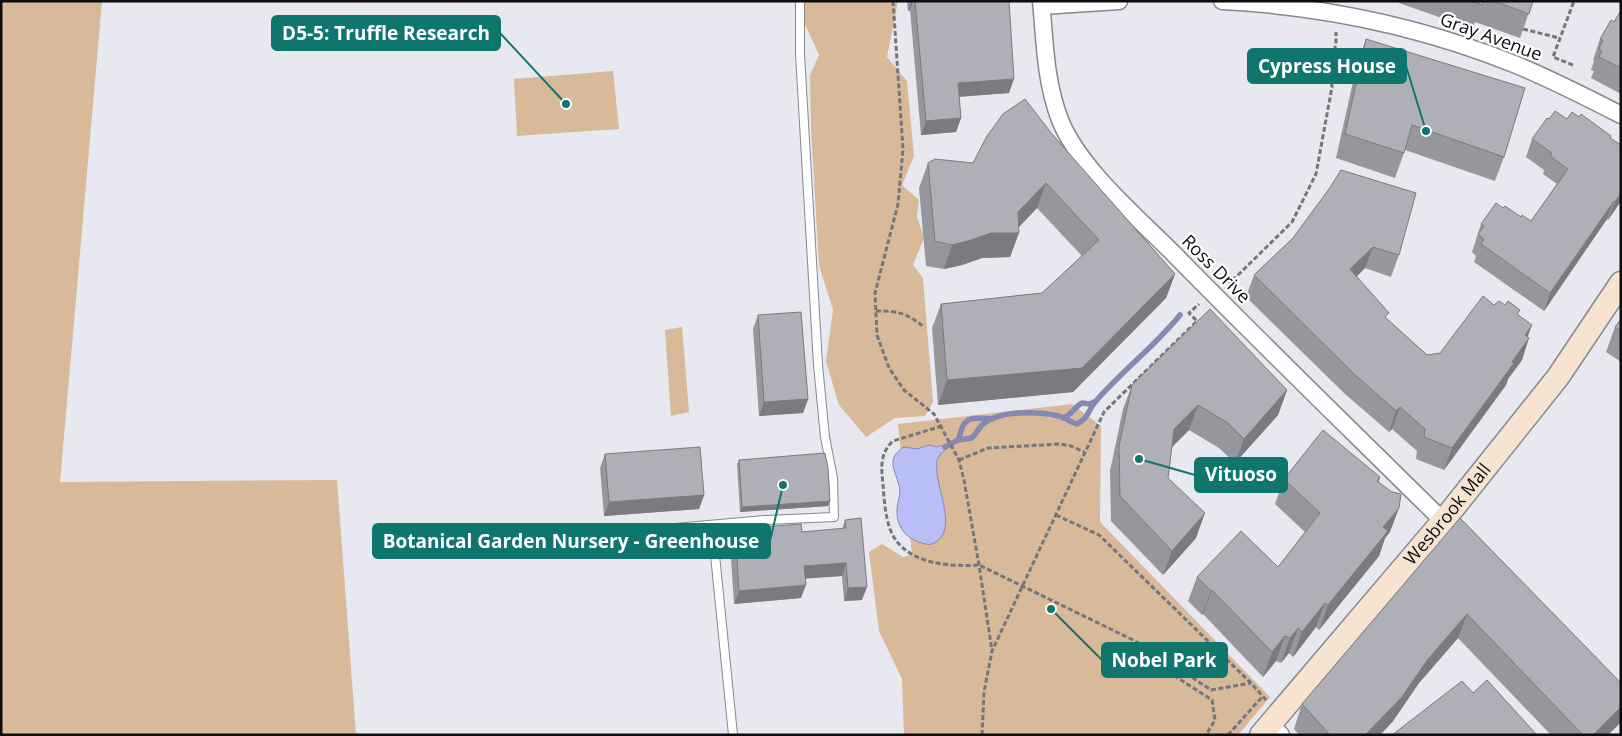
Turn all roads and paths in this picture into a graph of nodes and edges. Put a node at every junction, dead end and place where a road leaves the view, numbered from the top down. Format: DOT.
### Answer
graph roads {
  1 [pos="800,1"];
  2 [pos="893,1"];
  3 [pos="1119,1"];
  4 [pos="1222,1"];
  5 [pos="1574,1"];
  6 [pos="1041,4"];
  7 [pos="1337,15"];
  8 [pos="1524,29"];
  9 [pos="1559,38"];
  10 [pos="1573,65"];
  11 [pos="1621,114"];
  12 [pos="1621,283"];
  13 [pos="1211,293"];
  14 [pos="876,311"];
  15 [pos="923,326"];
  16 [pos="942,426"];
  17 [pos="1084,452"];
  18 [pos="959,460"];
  19 [pos="1056,515"];
  20 [pos="1446,523"];
  21 [pos="712,525"];
  22 [pos="586,536"];
  23 [pos="979,565"];
  24 [pos="1022,587"];
  25 [pos="992,651"];
  26 [pos="1161,670"];
  27 [pos="1250,683"];
  28 [pos="1211,690"];
  29 [pos="1262,697"];
  30 [pos="1212,700"];
  31 [pos="1273,727"];
  32 [pos="733,735"];
  33 [pos="982,735"];
  34 [pos="1206,735"];
  35 [pos="1228,735"];
  1 -- 21 [label="lane"];
  2 -- 14 [label="path"];
  3 -- 6 [label="street"];
  4 -- 7 [label="street, Gray Avenue"];
  5 -- 9 [label="path"];
  6 -- 13 [label="street, Ross Drive"];
  7 -- 11 [label="street, Gray Avenue"];
  7 -- 13 [label="path"];
  8 -- 9 [label="path"];
  9 -- 10 [label="path"];
  12 -- 20 [label="street, Wesbrook Mall"];
  13 -- 17 [label="path"];
  13 -- 20 [label="street, Ross Drive"];
  14 -- 15 [label="path"];
  14 -- 16 [label="path"];
  16 -- 18 [label="path"];
  16 -- 23 [label="path"];
  17 -- 18 [label="path"];
  17 -- 19 [label="path"];
  18 -- 23 [label="path"];
  19 -- 24 [label="path"];
  19 -- 27 [label="path"];
  20 -- 31 [label="street, Wesbrook Mall"];
  21 -- 22 [label="lane"];
  21 -- 32 [label="lane"];
  23 -- 24 [label="path"];
  23 -- 25 [label="path"];
  24 -- 25 [label="path"];
  24 -- 28 [label="path"];
  25 -- 33 [label="path"];
  26 -- 30 [label="path"];
  27 -- 28 [label="path"];
  27 -- 29 [label="path"];
  28 -- 30 [label="path"];
  29 -- 31 [label="path"];
  29 -- 35 [label="path"];
  30 -- 34 [label="path"];
}
